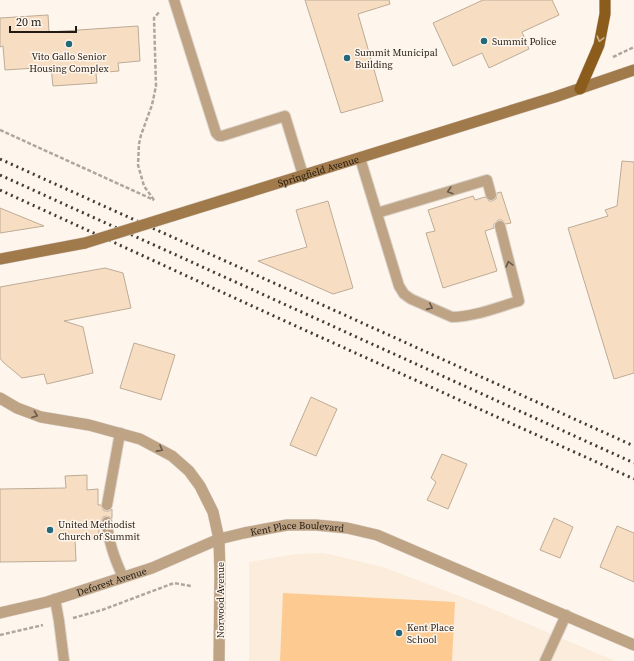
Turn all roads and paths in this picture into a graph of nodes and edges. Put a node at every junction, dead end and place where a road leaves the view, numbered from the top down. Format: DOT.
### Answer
graph roads {
  1 [pos="174,0"];
  2 [pos="605,0"];
  3 [pos="160,11"];
  4 [pos="634,47"];
  5 [pos="607,60"];
  6 [pos="634,70"];
  7 [pos="580,89"];
  8 [pos="0,130"];
  9 [pos="360,158"];
  10 [pos="303,176"];
  11 [pos="491,195"];
  12 [pos="377,213"];
  13 [pos="500,226"];
  14 [pos="0,260"];
  15 [pos="0,398"];
  16 [pos="120,433"];
  17 [pos="107,505"];
  18 [pos="107,522"];
  19 [pos="219,539"];
  20 [pos="123,577"];
  21 [pos="191,586"];
  22 [pos="55,599"];
  23 [pos="0,613"];
  24 [pos="566,615"];
  25 [pos="59,621"];
  26 [pos="0,635"];
  27 [pos="634,645"];
  28 [pos="64,661"];
  29 [pos="220,661"];
  30 [pos="545,661"];
  1 -- 10 [label="lane"];
  2 -- 7 [label="main road, one-way"];
  3 -- 8 [label="path"];
  4 -- 5 [label="path"];
  6 -- 7 [label="main road, Springfield Avenue"];
  7 -- 9 [label="main road, Springfield Avenue"];
  9 -- 10 [label="main road, Springfield Avenue"];
  9 -- 12 [label="lane"];
  10 -- 14 [label="main road, Springfield Avenue, bridge"];
  11 -- 12 [label="lane, one-way"];
  12 -- 13 [label="lane, one-way"];
  15 -- 16 [label="street, one-way"];
  16 -- 17 [label="lane"];
  16 -- 19 [label="street, one-way"];
  18 -- 20 [label="lane"];
  19 -- 20 [label="street, Deforest Avenue"];
  19 -- 24 [label="street, Kent Place Boulevard"];
  19 -- 29 [label="street, Norwood Avenue"];
  20 -- 22 [label="street, Deforest Avenue"];
  21 -- 25 [label="path"];
  22 -- 23 [label="street, Deforest Avenue"];
  22 -- 25 [label="lane"];
  24 -- 27 [label="street, Kent Place Boulevard"];
  24 -- 30 [label="lane"];
  25 -- 26 [label="path"];
  25 -- 28 [label="lane"];
}
